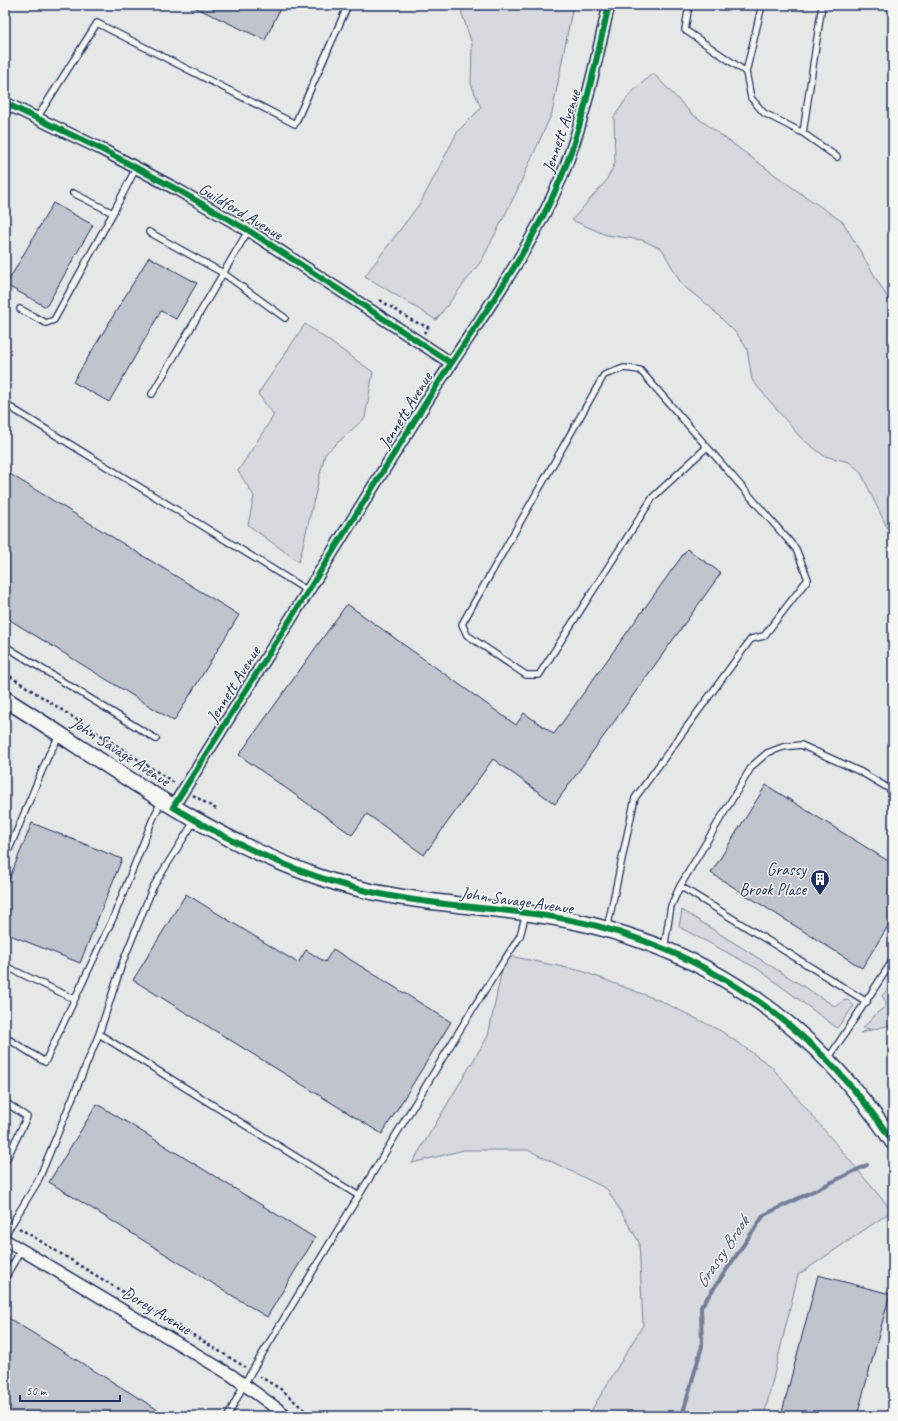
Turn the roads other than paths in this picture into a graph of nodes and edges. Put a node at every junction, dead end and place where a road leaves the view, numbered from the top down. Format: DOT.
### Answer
graph roads {
  1 [pos="348,5"];
  2 [pos="609,5"];
  3 [pos="689,5"];
  4 [pos="762,5"];
  5 [pos="822,5"];
  6 [pos="746,72"];
  7 [pos="5,103"];
  8 [pos="37,118"];
  9 [pos="803,133"];
  10 [pos="837,158"];
  11 [pos="136,168"];
  12 [pos="73,193"];
  13 [pos="113,213"];
  14 [pos="248,231"];
  15 [pos="149,232"];
  16 [pos="222,273"];
  17 [pos="20,309"];
  18 [pos="285,318"];
  19 [pos="451,363"];
  20 [pos="152,394"];
  21 [pos="5,404"];
  22 [pos="707,447"];
  23 [pos="308,591"];
  24 [pos="5,646"];
  25 [pos="5,699"];
  26 [pos="60,734"];
  27 [pos="156,739"];
  28 [pos="893,791"];
  29 [pos="167,803"];
  30 [pos="195,820"];
  31 [pos="5,859"];
  32 [pos="680,886"];
  33 [pos="526,913"];
  34 [pos="607,929"];
  35 [pos="664,949"];
  36 [pos="893,960"];
  37 [pos="5,966"];
  38 [pos="74,999"];
  39 [pos="867,1002"];
  40 [pos="99,1034"];
  41 [pos="5,1037"];
  42 [pos="828,1059"];
  43 [pos="5,1102"];
  44 [pos="893,1142"];
  45 [pos="5,1162"];
  46 [pos="359,1196"];
  47 [pos="5,1235"];
  48 [pos="5,1240"];
  49 [pos="21,1250"];
  50 [pos="5,1278"];
  51 [pos="244,1384"];
  52 [pos="228,1416"];
  53 [pos="287,1416"];
  1 -- 8 [label="lane"];
  2 -- 19 [label="street, Jennett Avenue"];
  3 -- 6 [label="lane"];
  4 -- 6 [label="lane"];
  5 -- 9 [label="lane"];
  6 -- 9 [label="lane"];
  7 -- 8 [label="street, Guildford Avenue"];
  8 -- 11 [label="street, Guildford Avenue"];
  9 -- 10 [label="lane"];
  11 -- 13 [label="lane"];
  11 -- 14 [label="street, Guildford Avenue"];
  12 -- 13 [label="lane"];
  13 -- 17 [label="lane"];
  14 -- 16 [label="lane"];
  14 -- 19 [label="street, Guildford Avenue"];
  15 -- 16 [label="lane"];
  16 -- 18 [label="lane"];
  16 -- 20 [label="lane"];
  19 -- 23 [label="street, Jennett Avenue"];
  21 -- 23 [label="lane"];
  22 -- 22 [label="lane"];
  22 -- 34 [label="lane"];
  23 -- 29 [label="street, Jennett Avenue"];
  24 -- 27 [label="lane"];
  25 -- 26 [label="main road, John Savage Avenue"];
  26 -- 29 [label="main road, John Savage Avenue"];
  26 -- 31 [label="lane"];
  28 -- 32 [label="lane"];
  29 -- 30 [label="main road, John Savage Avenue"];
  29 -- 38 [label="lane"];
  30 -- 33 [label="main road, John Savage Avenue"];
  30 -- 40 [label="lane"];
  32 -- 35 [label="lane"];
  32 -- 39 [label="lane"];
  33 -- 34 [label="main road, John Savage Avenue"];
  33 -- 46 [label="lane"];
  34 -- 35 [label="main road, John Savage Avenue"];
  35 -- 42 [label="main road, John Savage Avenue"];
  36 -- 39 [label="lane"];
  37 -- 38 [label="lane"];
  38 -- 41 [label="lane"];
  39 -- 42 [label="lane"];
  40 -- 46 [label="lane"];
  40 -- 47 [label="lane"];
  42 -- 44 [label="main road, John Savage Avenue"];
  43 -- 45 [label="lane"];
  46 -- 51 [label="lane"];
  48 -- 49 [label="street, Dorey Avenue"];
  49 -- 50 [label="lane"];
  49 -- 51 [label="street, Dorey Avenue"];
  51 -- 52 [label="lane"];
  51 -- 53 [label="street, Dorey Avenue"];
}
